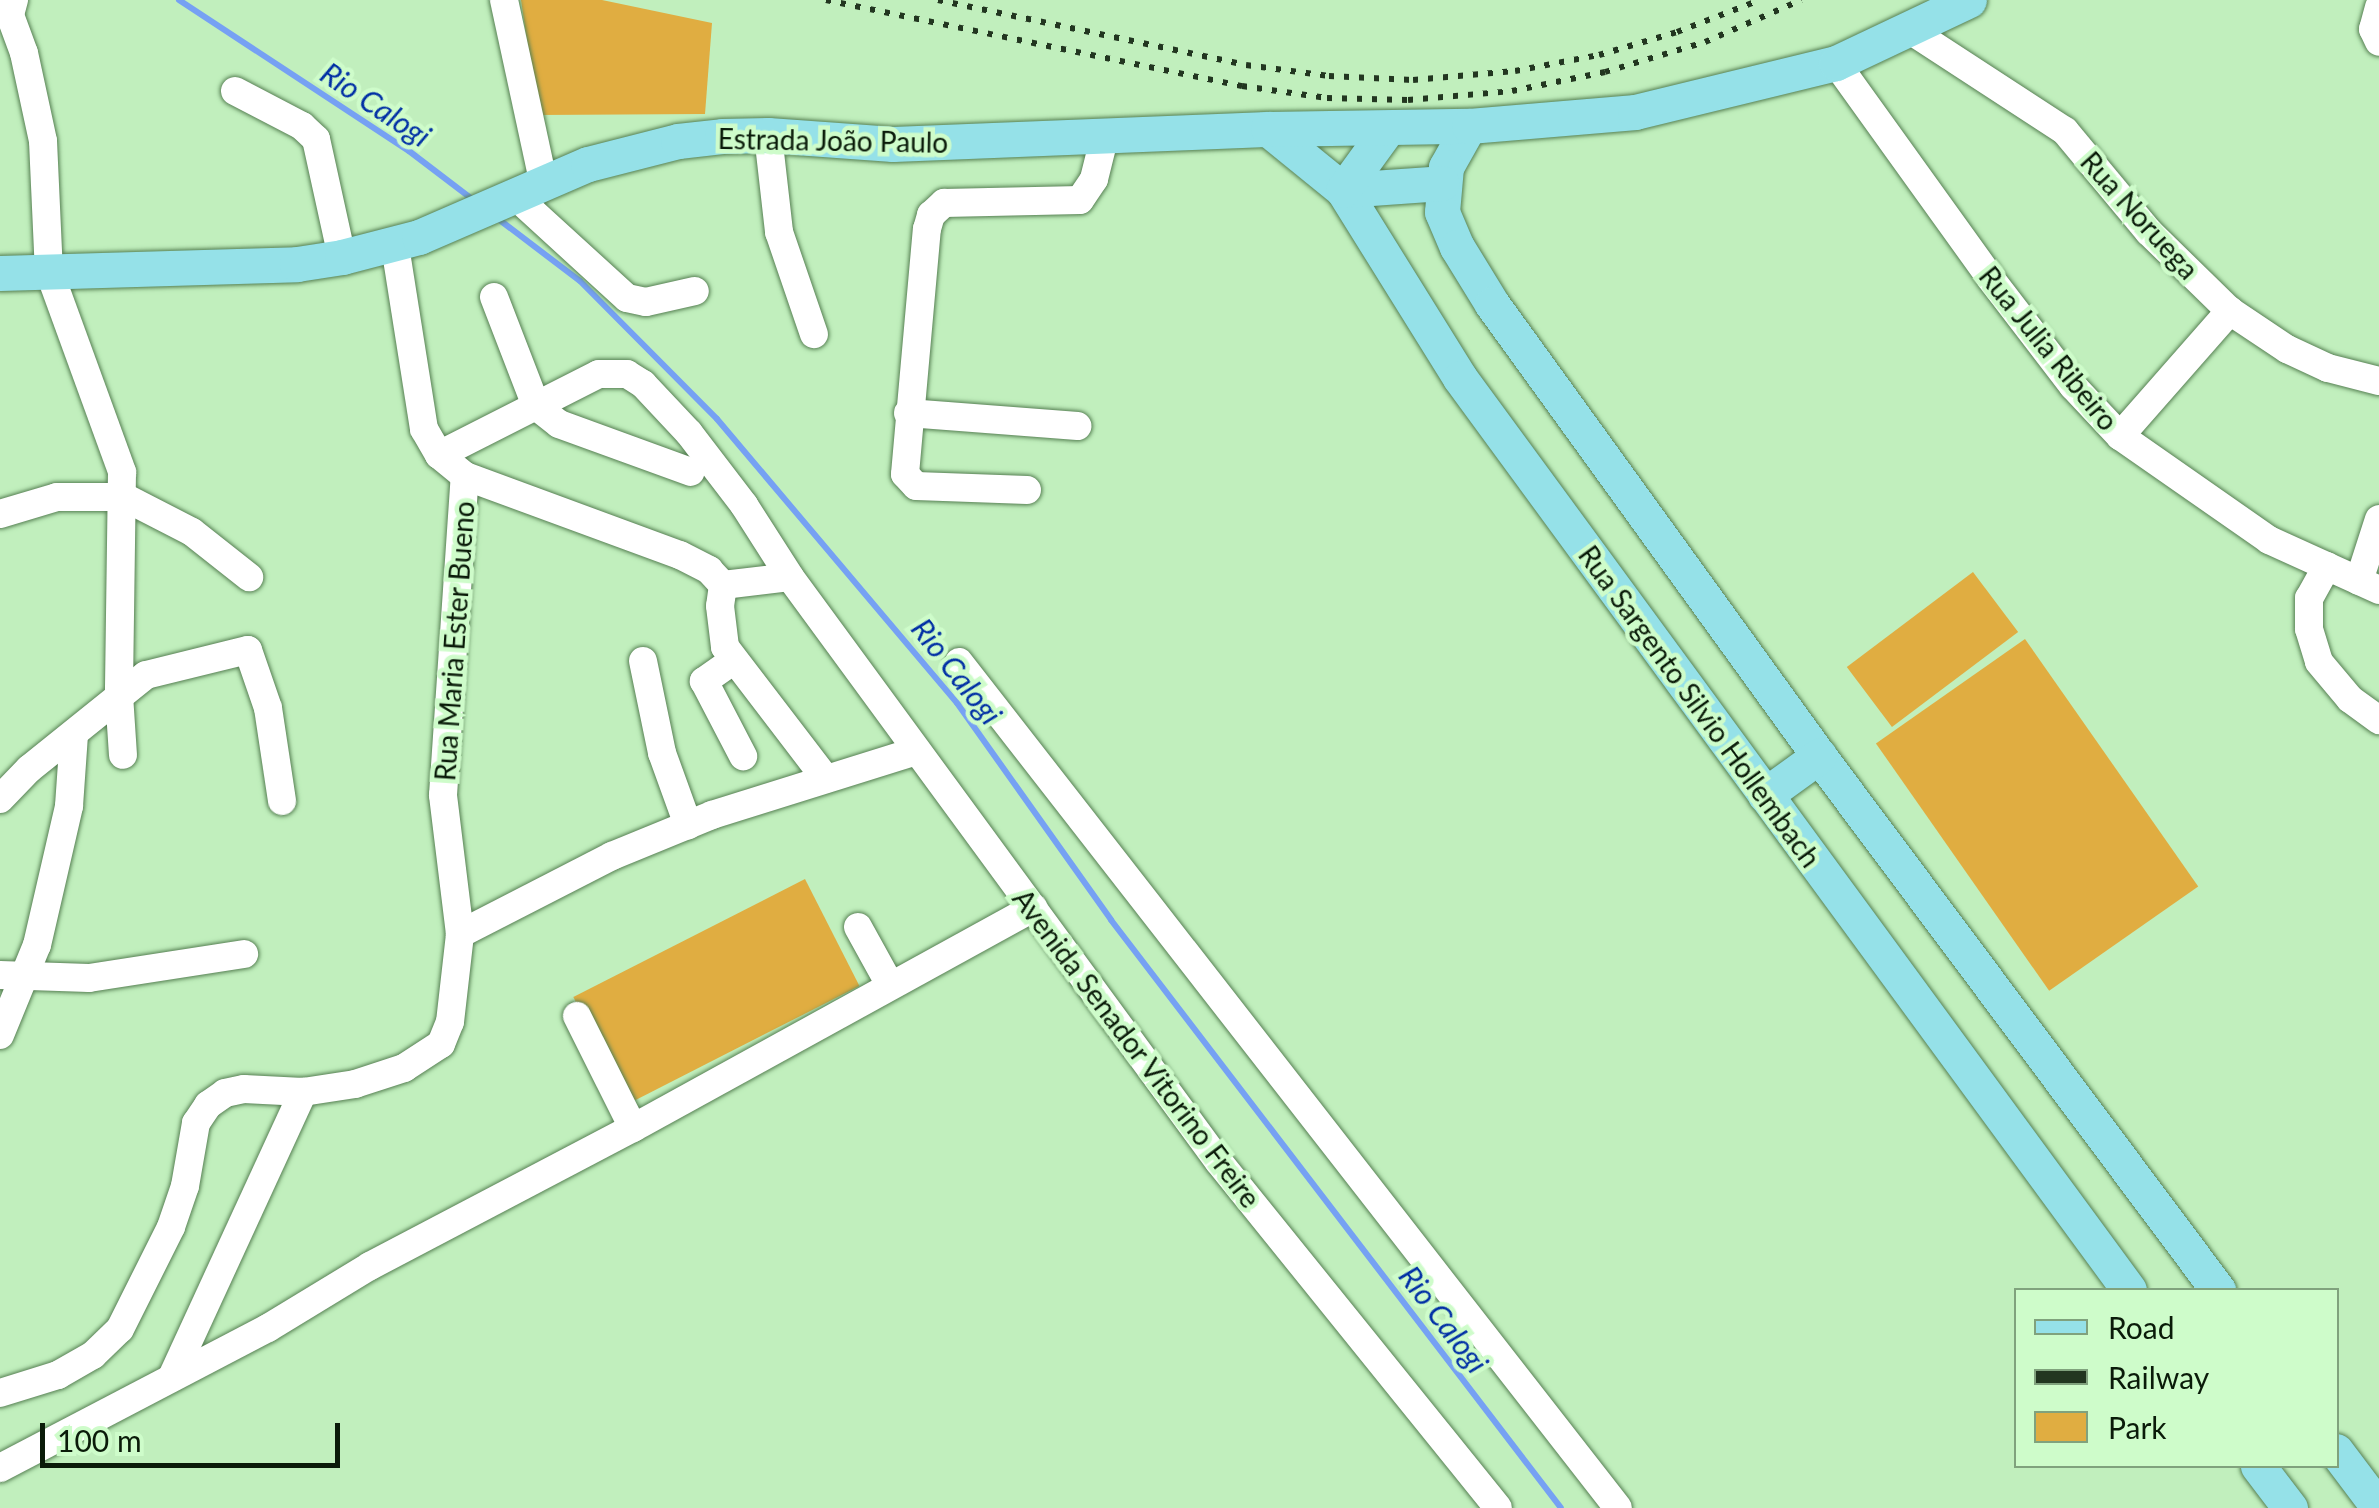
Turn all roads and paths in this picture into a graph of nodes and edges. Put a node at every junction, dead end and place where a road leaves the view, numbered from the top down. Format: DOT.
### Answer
graph roads {
  1 [pos="504,0"];
  2 [pos="1969,0"];
  3 [pos="2379,7"];
  4 [pos="8,8"];
  5 [pos="1910,30"];
  6 [pos="2379,42"];
  7 [pos="1836,63"];
  8 [pos="235,91"];
  9 [pos="1468,126"];
  10 [pos="1268,128"];
  11 [pos="1388,128"];
  12 [pos="768,134"];
  13 [pos="1105,135"];
  14 [pos="1442,183"];
  15 [pos="1343,190"];
  16 [pos="506,198"];
  17 [pos="395,245"];
  18 [pos="342,257"];
  19 [pos="49,271"];
  20 [pos="0,272"];
  21 [pos="695,292"];
  22 [pos="494,297"];
  23 [pos="2230,311"];
  24 [pos="814,334"];
  25 [pos="2379,381"];
  26 [pos="536,406"];
  27 [pos="908,413"];
  28 [pos="1078,426"];
  29 [pos="2120,436"];
  30 [pos="439,455"];
  31 [pos="691,472"];
  32 [pos="465,476"];
  33 [pos="1027,490"];
  34 [pos="124,497"];
  35 [pos="0,514"];
  36 [pos="2379,519"];
  37 [pos="2327,566"];
  38 [pos="249,577"];
  39 [pos="790,577"];
  40 [pos="723,585"];
  41 [pos="2369,586"];
  42 [pos="734,660"];
  43 [pos="643,661"];
  44 [pos="959,662"];
  45 [pos="119,695"];
  46 [pos="2379,720"];
  47 [pos="74,734"];
  48 [pos="916,751"];
  49 [pos="123,755"];
  50 [pos="743,756"];
  51 [pos="1819,756"];
  52 [pos="826,779"];
  53 [pos="1765,795"];
  54 [pos="0,798"];
  55 [pos="282,801"];
  56 [pos="688,825"];
  57 [pos="1034,908"];
  58 [pos="858,927"];
  59 [pos="460,934"];
  60 [pos="244,954"];
  61 [pos="13,975"];
  62 [pos="890,984"];
  63 [pos="577,1016"];
  64 [pos="0,1035"];
  65 [pos="302,1092"];
  66 [pos="633,1128"];
  67 [pos="2128,1288"];
  68 [pos="2217,1288"];
  69 [pos="172,1377"];
  70 [pos="0,1393"];
  71 [pos="2339,1455"];
  72 [pos="0,1468"];
  73 [pos="2260,1468"];
  74 [pos="1498,1508"];
  75 [pos="1618,1508"];
  76 [pos="2290,1508"];
  77 [pos="2379,1508"];
  1 -- 16 [label="street"];
  2 -- 5 [label="main road, Estrada João Paulo"];
  3 -- 6 [label="street"];
  4 -- 19 [label="street"];
  5 -- 7 [label="main road, Estrada João Paulo"];
  5 -- 23 [label="street, Rua Noruega"];
  7 -- 9 [label="main road, Estrada João Paulo"];
  7 -- 29 [label="street, Rua Julia Ribeiro"];
  8 -- 18 [label="street"];
  9 -- 11 [label="main road, Estrada João Paulo"];
  9 -- 14 [label="main road"];
  10 -- 11 [label="main road, Estrada João Paulo"];
  10 -- 13 [label="main road, Estrada João Paulo"];
  10 -- 15 [label="main road, Rua Sargento Silvio Hollembach"];
  11 -- 15 [label="main road"];
  12 -- 13 [label="main road, Estrada João Paulo"];
  12 -- 16 [label="main road, Estrada João Paulo"];
  12 -- 24 [label="street"];
  13 -- 27 [label="street"];
  14 -- 15 [label="main road"];
  14 -- 51 [label="main road"];
  15 -- 53 [label="main road, Rua Sargento Silvio Hollembach"];
  16 -- 17 [label="main road, Estrada João Paulo"];
  16 -- 21 [label="street"];
  17 -- 18 [label="main road, Estrada João Paulo"];
  17 -- 30 [label="street, Rua Maria Ester Bueno"];
  18 -- 19 [label="main road, Estrada João Paulo"];
  19 -- 20 [label="main road, Estrada João Paulo"];
  19 -- 34 [label="street"];
  22 -- 26 [label="street"];
  23 -- 25 [label="street, Rua Noruega"];
  23 -- 29 [label="street"];
  26 -- 30 [label="street"];
  26 -- 31 [label="street"];
  26 -- 39 [label="street, Avenida Senador Vitorino Freire"];
  27 -- 28 [label="street"];
  27 -- 33 [label="street"];
  29 -- 37 [label="street, Rua Julia Ribeiro"];
  30 -- 32 [label="street, Rua Maria Ester Bueno"];
  32 -- 40 [label="street"];
  32 -- 59 [label="street, Rua Maria Ester Bueno"];
  34 -- 35 [label="street"];
  34 -- 38 [label="street"];
  34 -- 45 [label="street"];
  36 -- 41 [label="street"];
  37 -- 41 [label="street, Rua Julia Ribeiro"];
  37 -- 46 [label="street"];
  39 -- 40 [label="street"];
  39 -- 48 [label="street, Avenida Senador Vitorino Freire"];
  40 -- 42 [label="street"];
  42 -- 50 [label="street"];
  42 -- 52 [label="street"];
  43 -- 56 [label="street"];
  44 -- 75 [label="street"];
  45 -- 47 [label="street"];
  45 -- 49 [label="street"];
  45 -- 55 [label="street"];
  47 -- 54 [label="street"];
  47 -- 61 [label="street"];
  48 -- 52 [label="street"];
  48 -- 57 [label="street, Avenida Senador Vitorino Freire"];
  51 -- 53 [label="main road"];
  51 -- 68 [label="main road"];
  52 -- 56 [label="street"];
  53 -- 67 [label="main road, Rua Sargento Silvio Hollembach"];
  56 -- 59 [label="street"];
  57 -- 62 [label="street"];
  57 -- 74 [label="street, Avenida Senador Vitorino Freire"];
  58 -- 62 [label="street"];
  59 -- 65 [label="street, Rua Maria Ester Bueno"];
  60 -- 61 [label="street"];
  61 -- 64 [label="street"];
  62 -- 66 [label="street"];
  63 -- 66 [label="street"];
  65 -- 69 [label="street"];
  65 -- 70 [label="street, Rua Maria Ester Bueno"];
  66 -- 69 [label="street"];
  69 -- 72 [label="street"];
  71 -- 77 [label="main road"];
  73 -- 76 [label="main road"];
}
